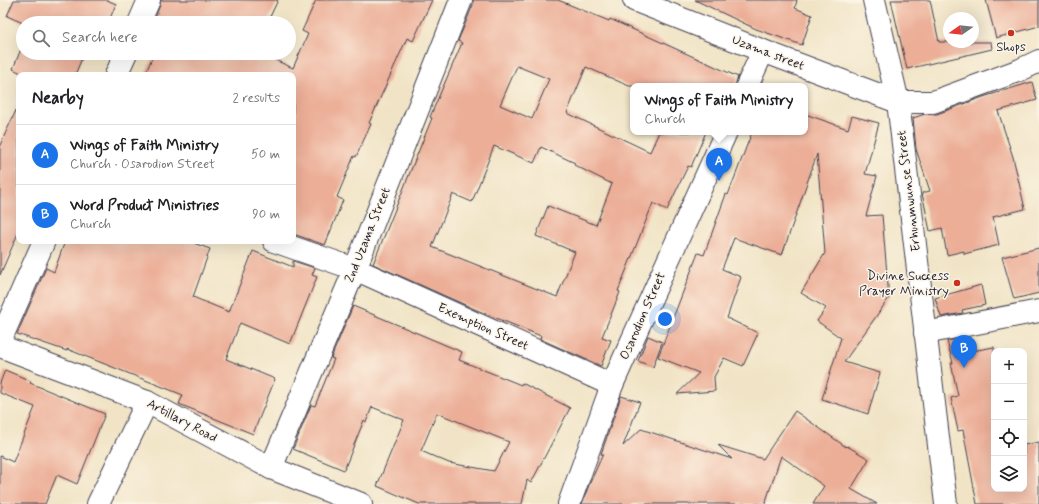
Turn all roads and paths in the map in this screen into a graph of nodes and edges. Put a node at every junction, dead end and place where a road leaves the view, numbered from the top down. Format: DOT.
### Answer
graph roads {
  1 [pos="149,0"];
  2 [pos="461,0"];
  3 [pos="634,0"];
  4 [pos="874,0"];
  5 [pos="142,16"];
  6 [pos="763,51"];
  7 [pos="123,60"];
  8 [pos="1039,60"];
  9 [pos="117,72"];
  10 [pos="748,83"];
  11 [pos="898,102"];
  12 [pos="725,135"];
  13 [pos="43,244"];
  14 [pos="283,244"];
  15 [pos="355,269"];
  16 [pos="1039,311"];
  17 [pos="925,333"];
  18 [pos="0,341"];
  19 [pos="0,346"];
  20 [pos="612,385"];
  21 [pos="147,402"];
  22 [pos="271,468"];
  23 [pos="98,504"];
  24 [pos="361,504"];
  25 [pos="569,504"];
  26 [pos="946,504"];
  1 -- 5 [label="street"];
  2 -- 15 [label="street, 2nd Uzama Street"];
  3 -- 6 [label="street, Uzama street"];
  4 -- 11 [label="street, Erhunmwunse Street"];
  6 -- 10 [label="street"];
  6 -- 11 [label="street, Uzama street"];
  7 -- 9 [label="street"];
  8 -- 11 [label="street, Uzama street"];
  11 -- 17 [label="street, Erhunmwunse Street"];
  12 -- 20 [label="street, Osarodion Street"];
  13 -- 18 [label="street"];
  14 -- 15 [label="street, Exemption Street"];
  15 -- 20 [label="street, Exemption Street"];
  15 -- 22 [label="street, 2nd Uzama Street"];
  16 -- 17 [label="street"];
  17 -- 26 [label="street, Erhunmwunse Street"];
  19 -- 21 [label="street, Artillary Road"];
  20 -- 25 [label="street, Osarodion Street"];
  21 -- 22 [label="street, Artillary Road"];
  21 -- 23 [label="street"];
  22 -- 24 [label="street, Artillary Road"];
}
